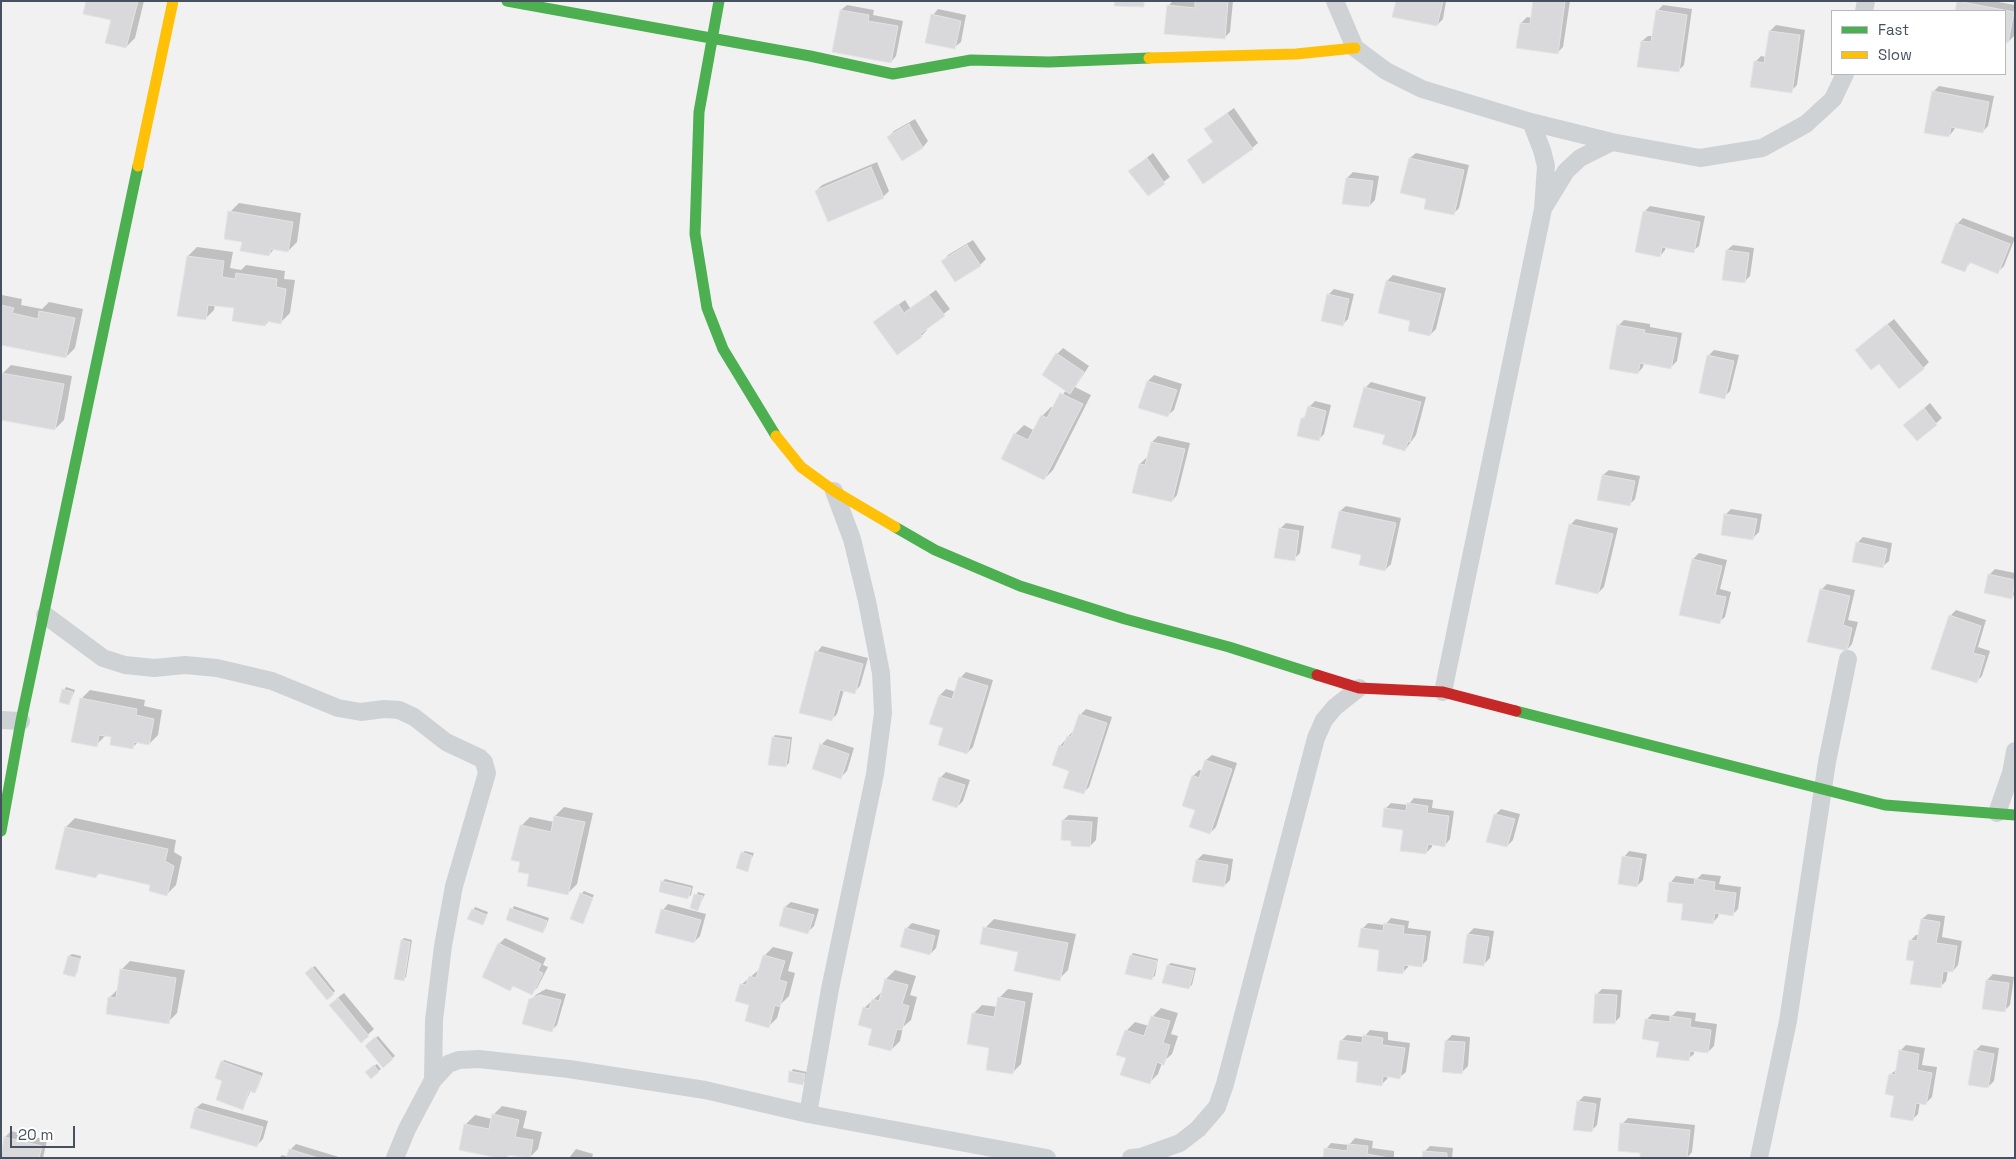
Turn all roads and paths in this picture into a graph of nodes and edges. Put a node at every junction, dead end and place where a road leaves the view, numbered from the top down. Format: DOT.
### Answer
graph roads {
  1 [pos="173,1"];
  2 [pos="507,1"];
  3 [pos="719,1"];
  4 [pos="1335,1"];
  5 [pos="712,38"];
  6 [pos="1355,48"];
  7 [pos="1845,75"];
  8 [pos="1531,122"];
  9 [pos="1612,142"];
  10 [pos="1543,209"];
  11 [pos="834,491"];
  12 [pos="45,615"];
  13 [pos="1848,659"];
  14 [pos="1359,688"];
  15 [pos="1443,692"];
  16 [pos="1,720"];
  17 [pos="21,721"];
  18 [pos="2015,751"];
  19 [pos="1824,788"];
  20 [pos="1997,813"];
  21 [pos="2015,815"];
  22 [pos="1,831"];
  23 [pos="432,1080"];
  24 [pos="808,1114"];
  25 [pos="395,1158"];
  26 [pos="1046,1158"];
  27 [pos="1131,1158"];
  28 [pos="1759,1158"];
  1 -- 12 [label="street"];
  2 -- 5 [label="street"];
  3 -- 5 [label="street"];
  4 -- 6 [label="street"];
  5 -- 6 [label="street"];
  5 -- 11 [label="street"];
  6 -- 8 [label="street"];
  7 -- 9 [label="street"];
  8 -- 9 [label="street"];
  8 -- 10 [label="street"];
  9 -- 10 [label="street"];
  10 -- 15 [label="street"];
  11 -- 14 [label="street"];
  11 -- 24 [label="street"];
  12 -- 17 [label="street"];
  12 -- 23 [label="street"];
  13 -- 19 [label="street"];
  14 -- 15 [label="street"];
  14 -- 27 [label="street"];
  15 -- 19 [label="street"];
  16 -- 17 [label="street"];
  17 -- 22 [label="street"];
  18 -- 20 [label="street"];
  19 -- 20 [label="street"];
  19 -- 28 [label="street"];
  20 -- 21 [label="street"];
  23 -- 24 [label="street"];
  23 -- 25 [label="street"];
  24 -- 26 [label="street"];
}
